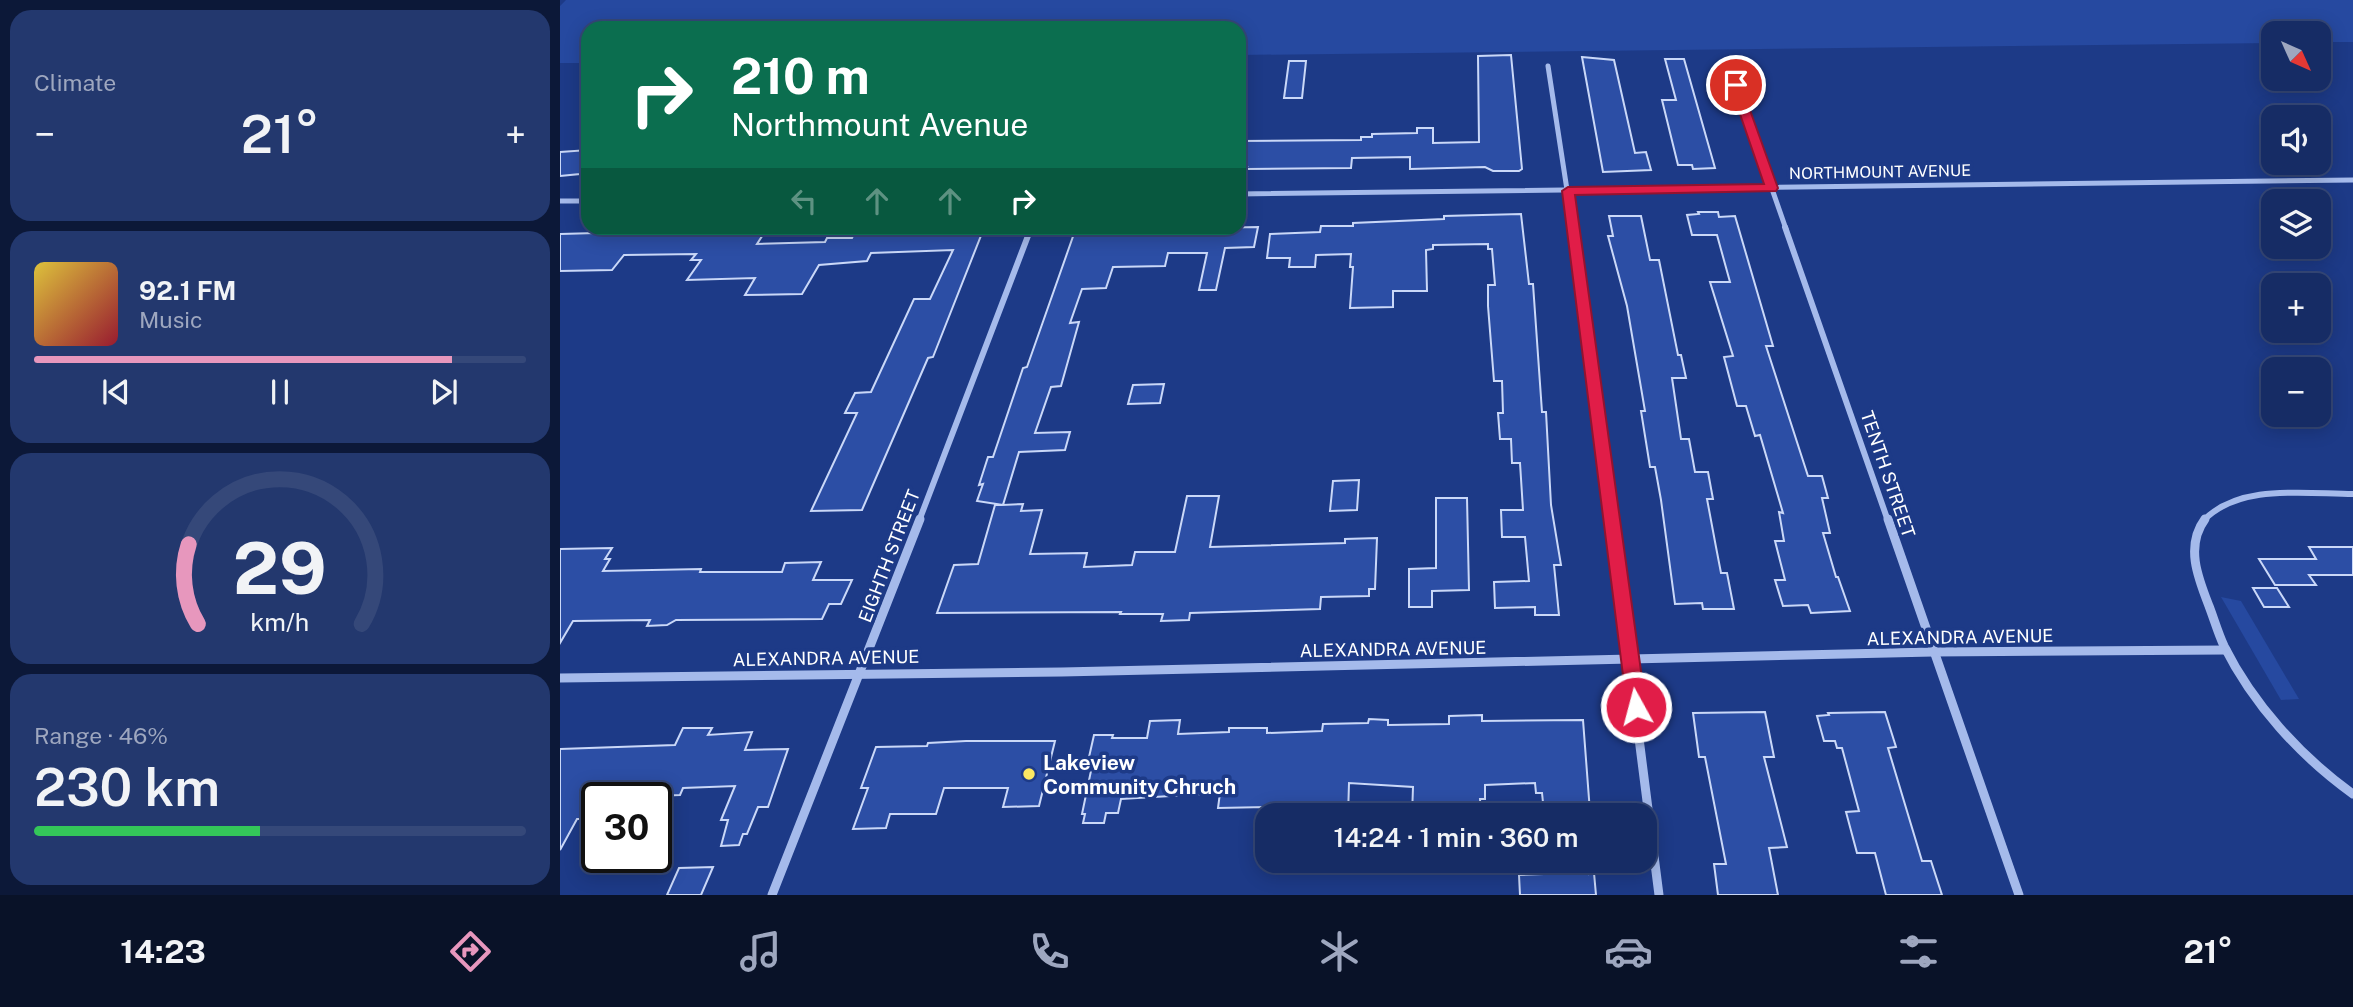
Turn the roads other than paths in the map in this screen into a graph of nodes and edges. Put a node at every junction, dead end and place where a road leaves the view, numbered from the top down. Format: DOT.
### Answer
graph roads {
  1 [pos="1728,63"];
  2 [pos="1548,66"];
  3 [pos="2353,180"];
  4 [pos="1772,188"];
  5 [pos="1568,191"];
  6 [pos="1246,194"];
  7 [pos="560,201"];
  8 [pos="581,201"];
  9 [pos="1028,235"];
  10 [pos="2353,494"];
  11 [pos="2226,650"];
  12 [pos="1933,652"];
  13 [pos="1631,659"];
  14 [pos="861,673"];
  15 [pos="560,678"];
  16 [pos="2353,794"];
  17 [pos="772,895"];
  18 [pos="1659,895"];
  19 [pos="2019,895"];
  1 -- 4 [label="street, TENTH STREET"];
  2 -- 5 [label="street"];
  3 -- 4 [label="street, NORTHMOUNT AVENUE"];
  4 -- 5 [label="street, NORTHMOUNT AVENUE"];
  4 -- 12 [label="street, TENTH STREET"];
  5 -- 6 [label="street, NORTHMOUNT AVENUE"];
  5 -- 13 [label="street"];
  7 -- 8 [label="street"];
  9 -- 14 [label="street, EIGHTH STREET"];
  10 -- 11 [label="street"];
  11 -- 12 [label="street, ALEXANDRA AVENUE"];
  11 -- 16 [label="street"];
  12 -- 13 [label="street, ALEXANDRA AVENUE"];
  12 -- 19 [label="street, TENTH STREET"];
  13 -- 14 [label="street, ALEXANDRA AVENUE"];
  13 -- 18 [label="street"];
  14 -- 15 [label="street, ALEXANDRA AVENUE"];
  14 -- 17 [label="street, EIGHTH STREET"];
}
